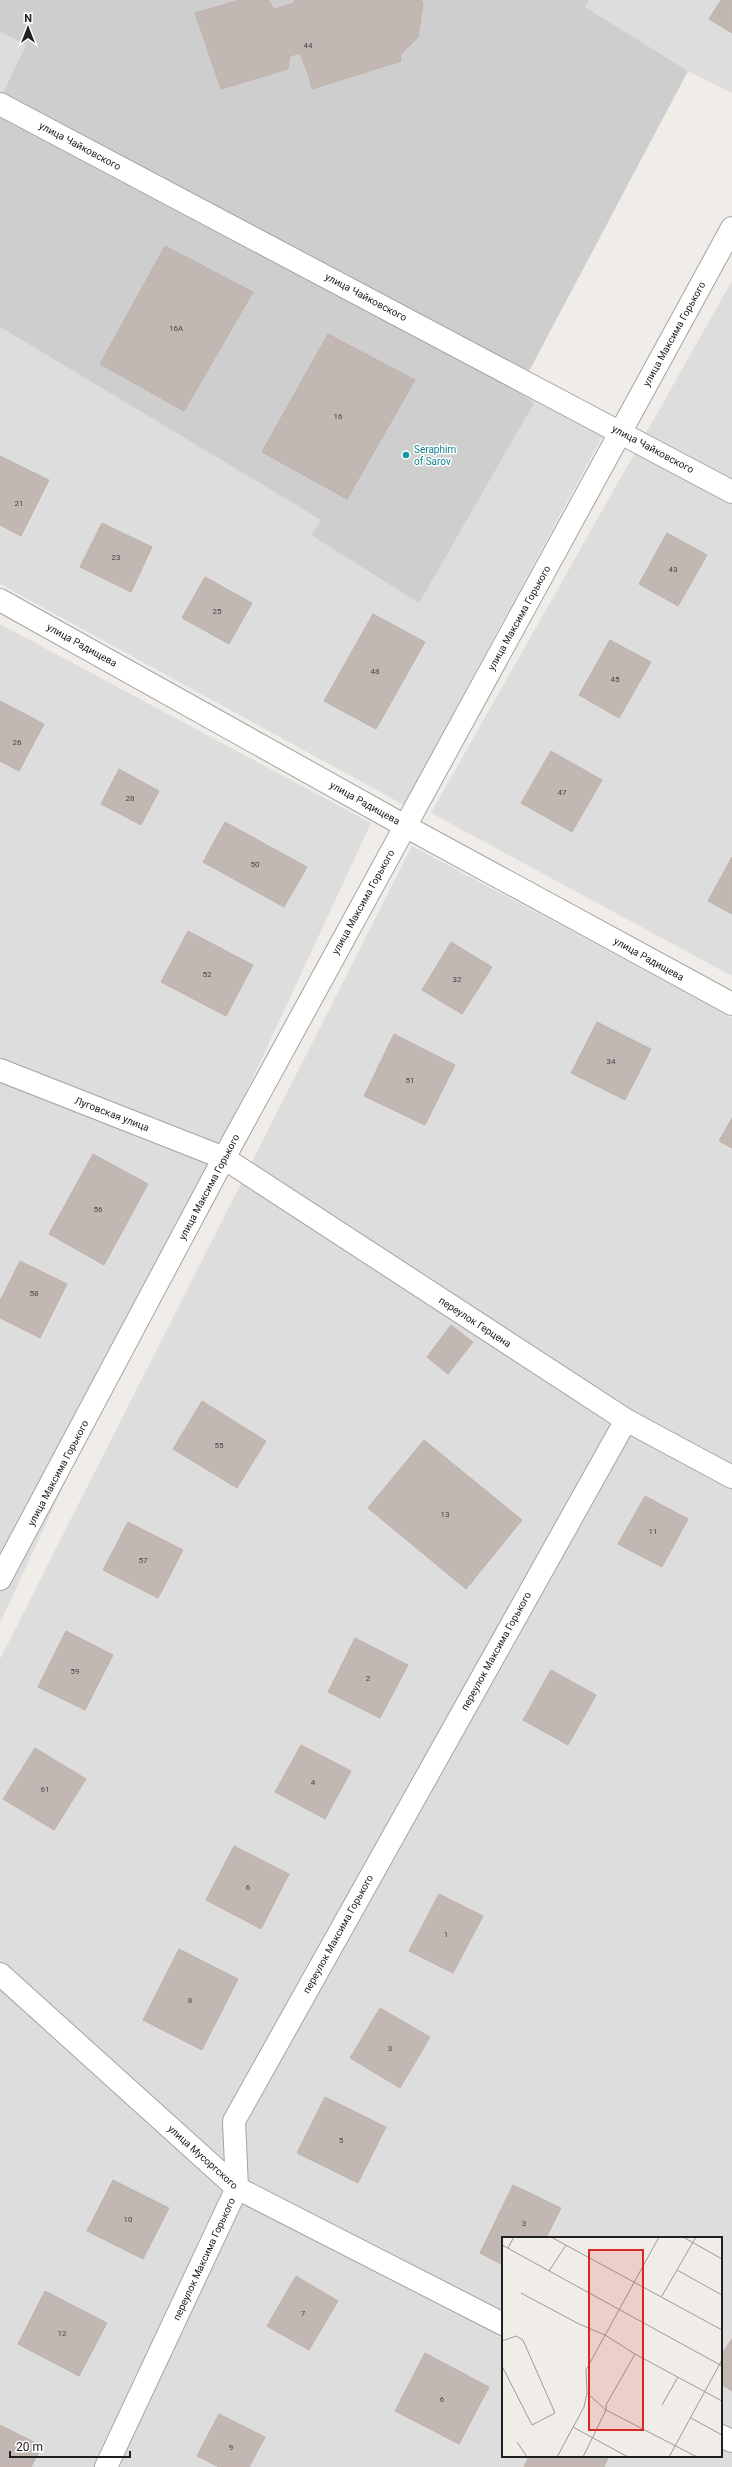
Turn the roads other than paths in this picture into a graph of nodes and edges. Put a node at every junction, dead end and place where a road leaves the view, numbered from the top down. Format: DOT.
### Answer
graph roads {
  1 [pos="0,104"];
  2 [pos="732,228"];
  3 [pos="621,432"];
  4 [pos="732,492"];
  5 [pos="0,600"];
  6 [pos="405,826"];
  7 [pos="732,1004"];
  8 [pos="0,1070"];
  9 [pos="224,1158"];
  10 [pos="626,1420"];
  11 [pos="732,1477"];
  12 [pos="0,1579"];
  13 [pos="0,1974"];
  14 [pos="237,2188"];
  15 [pos="502,2323"];
  16 [pos="722,2436"];
  17 [pos="732,2441"];
  18 [pos="106,2467"];
  1 -- 3 [label="street, улица Чайковского"];
  2 -- 3 [label="street, улица Максима Горького"];
  3 -- 4 [label="street, улица Чайковского"];
  3 -- 6 [label="street, улица Максима Горького"];
  5 -- 6 [label="street, улица Радищева"];
  6 -- 7 [label="street, улица Радищева"];
  6 -- 9 [label="street, улица Максима Горького"];
  8 -- 9 [label="street, Луговская улица"];
  9 -- 10 [label="street, переулок Герцена"];
  9 -- 12 [label="street, улица Максима Горького"];
  10 -- 11 [label="street, переулок Герцена"];
  10 -- 14 [label="street, переулок Максима Горького"];
  13 -- 14 [label="street, улица Мусоргского"];
  14 -- 15 [label="street, улица Мусоргского"];
  14 -- 18 [label="street, переулок Максима Горького"];
  16 -- 17 [label="street"];
}
